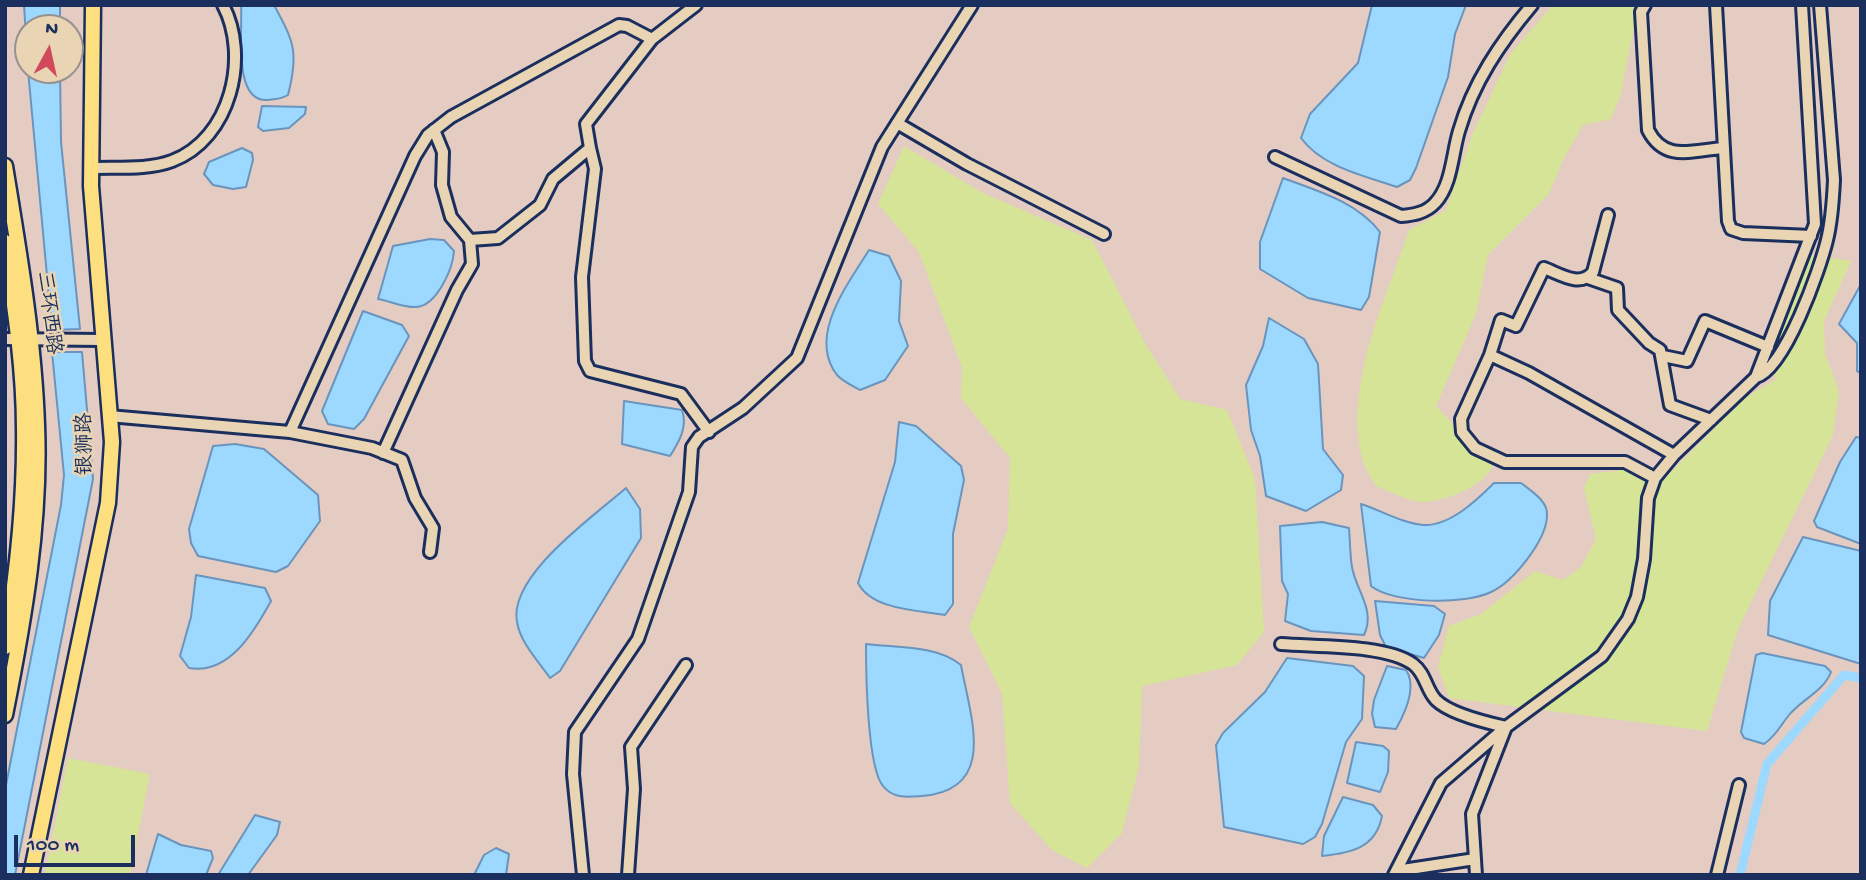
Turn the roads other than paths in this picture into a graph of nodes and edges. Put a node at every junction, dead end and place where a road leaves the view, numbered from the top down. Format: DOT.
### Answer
graph roads {
  1 [pos="93,5"];
  2 [pos="223,5"];
  3 [pos="695,5"];
  4 [pos="972,5"];
  5 [pos="1532,5"];
  6 [pos="1645,5"];
  7 [pos="1716,5"];
  8 [pos="1802,5"];
  9 [pos="1820,5"];
  10 [pos="652,39"];
  11 [pos="897,123"];
  12 [pos="435,130"];
  13 [pos="590,148"];
  14 [pos="1724,148"];
  15 [pos="1275,157"];
  16 [pos="5,166"];
  17 [pos="92,167"];
  18 [pos="1608,215"];
  19 [pos="1104,234"];
  20 [pos="1811,236"];
  21 [pos="470,240"];
  22 [pos="5,242"];
  23 [pos="1588,278"];
  24 [pos="18,340"];
  25 [pos="102,340"];
  26 [pos="1768,347"];
  27 [pos="1490,355"];
  28 [pos="1663,356"];
  29 [pos="1756,377"];
  30 [pos="109,416"];
  31 [pos="1711,419"];
  32 [pos="290,432"];
  33 [pos="709,432"];
  34 [pos="383,453"];
  35 [pos="1674,455"];
  36 [pos="1655,478"];
  37 [pos="430,552"];
  38 [pos="1281,644"];
  39 [pos="5,648"];
  40 [pos="686,665"];
  41 [pos="5,715"];
  42 [pos="1506,727"];
  43 [pos="1739,785"];
  44 [pos="1475,859"];
  45 [pos="1395,873"];
  46 [pos="31,875"];
  47 [pos="583,875"];
  48 [pos="628,875"];
  49 [pos="1476,875"];
  50 [pos="1717,875"];
  1 -- 17 [label="main road, 银狮路"];
  2 -- 17 [label="street"];
  3 -- 10 [label="street"];
  4 -- 11 [label="street"];
  5 -- 15 [label="street"];
  6 -- 14 [label="street"];
  7 -- 14 [label="street"];
  8 -- 20 [label="street"];
  9 -- 29 [label="street"];
  10 -- 12 [label="street"];
  10 -- 13 [label="street"];
  11 -- 19 [label="street"];
  11 -- 33 [label="street"];
  12 -- 21 [label="street"];
  12 -- 32 [label="street"];
  13 -- 21 [label="street"];
  13 -- 33 [label="street"];
  14 -- 20 [label="street"];
  16 -- 24 [label="main road, 三环西路"];
  17 -- 25 [label="main road, 银狮路"];
  18 -- 23 [label="street"];
  20 -- 26 [label="street"];
  21 -- 34 [label="street"];
  22 -- 24 [label="main road, 三环西路"];
  23 -- 27 [label="street"];
  23 -- 28 [label="street"];
  24 -- 25 [label="street"];
  24 -- 39 [label="main road, 三环西路"];
  24 -- 41 [label="main road, 三环西路"];
  25 -- 30 [label="main road, 银狮路"];
  26 -- 28 [label="street"];
  26 -- 29 [label="street"];
  27 -- 35 [label="street"];
  27 -- 36 [label="street"];
  28 -- 31 [label="street"];
  29 -- 31 [label="street"];
  30 -- 32 [label="street"];
  30 -- 46 [label="main road, 银狮路"];
  31 -- 35 [label="street"];
  32 -- 34 [label="street"];
  33 -- 47 [label="street"];
  34 -- 37 [label="street"];
  35 -- 36 [label="street"];
  36 -- 42 [label="street"];
  38 -- 42 [label="street"];
  40 -- 48 [label="street"];
  42 -- 44 [label="street"];
  42 -- 45 [label="street"];
  43 -- 50 [label="street"];
  44 -- 45 [label="street"];
  44 -- 49 [label="street"];
}
